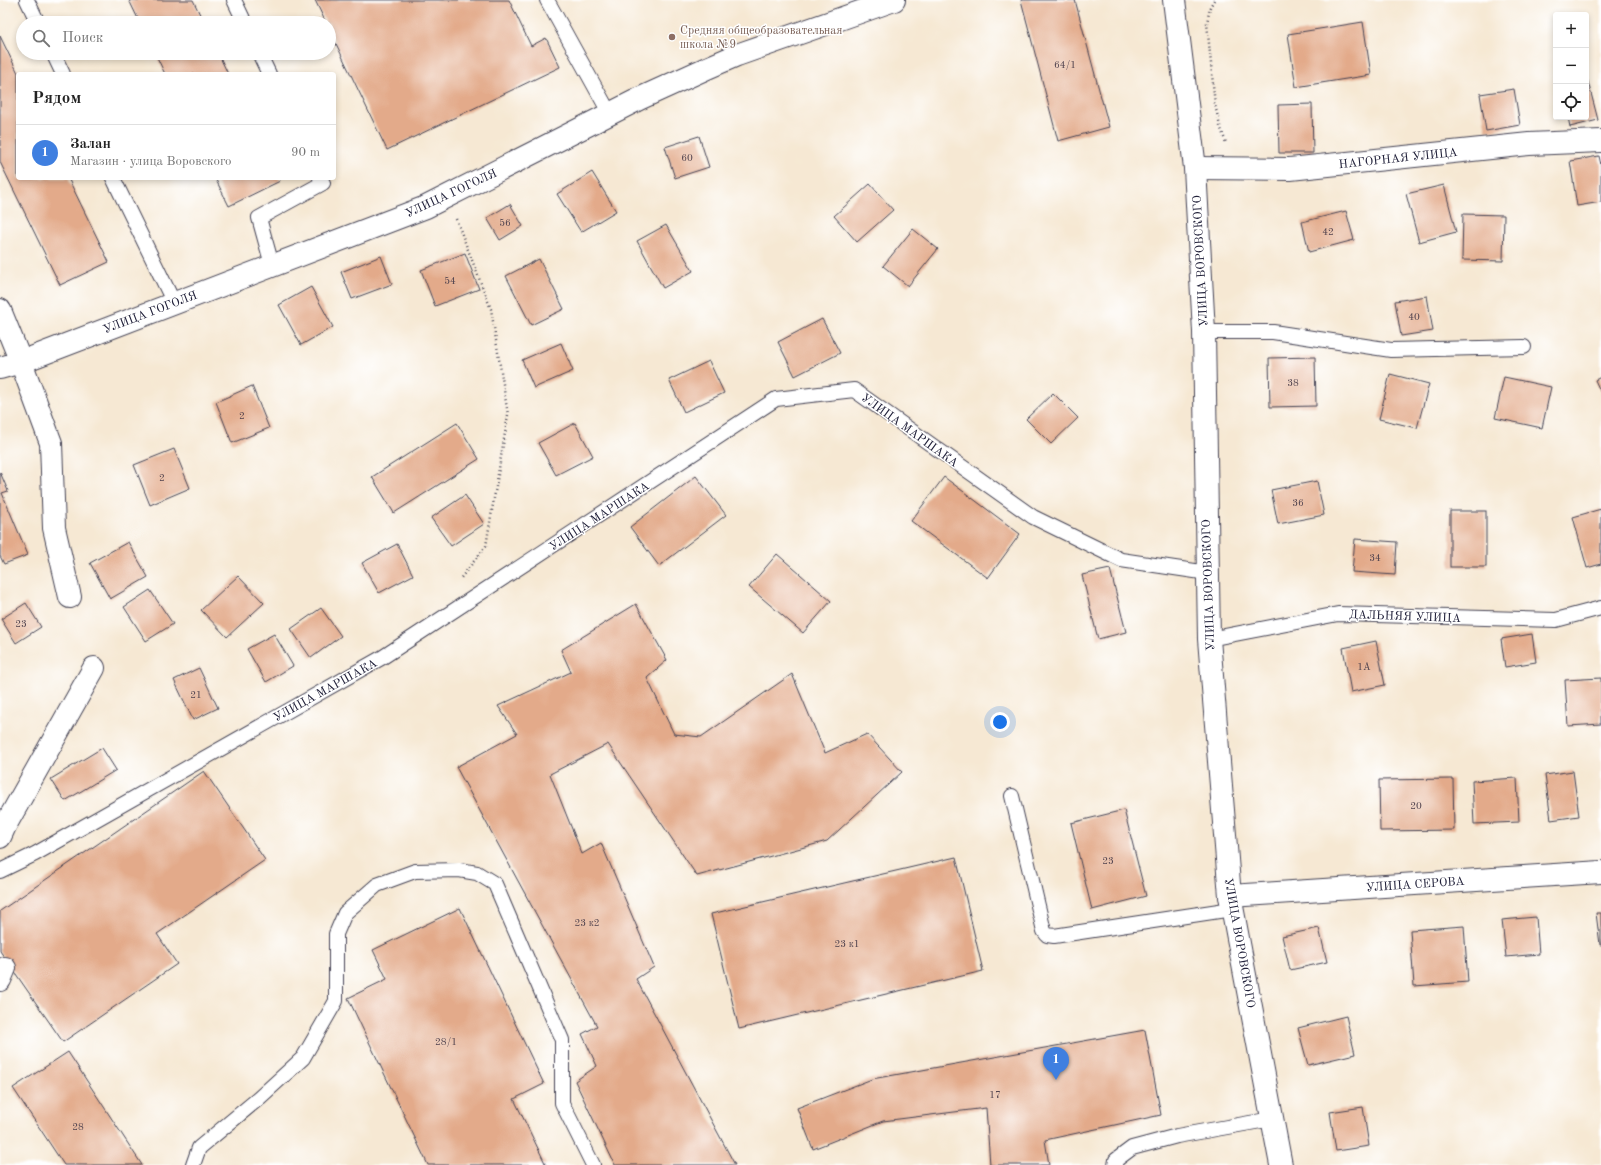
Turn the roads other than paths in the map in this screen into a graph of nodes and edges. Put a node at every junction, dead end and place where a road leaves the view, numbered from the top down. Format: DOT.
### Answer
graph roads {
  1 [pos="27,0"];
  2 [pos="234,0"];
  3 [pos="547,0"];
  4 [pos="894,0"];
  5 [pos="1174,0"];
  6 [pos="35,16"];
  7 [pos="242,16"];
  8 [pos="56,60"];
  9 [pos="262,60"];
  10 [pos="62,72"];
  11 [pos="268,72"];
  12 [pos="610,114"];
  13 [pos="1601,141"];
  14 [pos="1195,168"];
  15 [pos="114,180"];
  16 [pos="321,180"];
  17 [pos="272,266"];
  18 [pos="174,303"];
  19 [pos="0,310"];
  20 [pos="1204,332"];
  21 [pos="1524,347"];
  22 [pos="21,362"];
  23 [pos="0,368"];
  24 [pos="1208,574"];
  25 [pos="70,597"];
  26 [pos="1601,608"];
  27 [pos="1209,639"];
  28 [pos="94,668"];
  29 [pos="1012,796"];
  30 [pos="0,837"];
  31 [pos="0,871"];
  32 [pos="1601,872"];
  33 [pos="1231,903"];
  34 [pos="1272,1119"];
  35 [pos="193,1165"];
  36 [pos="593,1165"];
  37 [pos="1115,1165"];
  38 [pos="1281,1165"];
  1 -- 6 [label="lane"];
  2 -- 7 [label="lane"];
  3 -- 12 [label="lane"];
  4 -- 12 [label="street, УЛИЦА ГОГОЛЯ"];
  5 -- 14 [label="street, УЛИЦА ВОРОВСКОГО"];
  8 -- 10 [label="lane"];
  9 -- 11 [label="lane"];
  12 -- 17 [label="street, УЛИЦА ГОГОЛЯ"];
  13 -- 14 [label="street, НАГОРНАЯ УЛИЦА"];
  14 -- 20 [label="street, УЛИЦА ВОРОВСКОГО"];
  15 -- 18 [label="lane"];
  16 -- 17 [label="lane"];
  17 -- 18 [label="street, УЛИЦА ГОГОЛЯ"];
  18 -- 22 [label="street, УЛИЦА ГОГОЛЯ"];
  19 -- 22 [label="street"];
  20 -- 21 [label="lane"];
  20 -- 24 [label="street, УЛИЦА ВОРОВСКОГО"];
  22 -- 23 [label="street, УЛИЦА ГОГОЛЯ"];
  22 -- 25 [label="street"];
  24 -- 27 [label="street, УЛИЦА ВОРОВСКОГО"];
  24 -- 31 [label="lane, УЛИЦА МАРШАКА"];
  26 -- 27 [label="lane, ДАЛЬНЯЯ УЛИЦА"];
  27 -- 33 [label="street, УЛИЦА ВОРОВСКОГО"];
  28 -- 30 [label="street"];
  29 -- 33 [label="lane"];
  32 -- 33 [label="street, УЛИЦА СЕРОВА"];
  33 -- 34 [label="street, УЛИЦА ВОРОВСКОГО"];
  34 -- 37 [label="lane"];
  34 -- 38 [label="street, УЛИЦА ВОРОВСКОГО"];
  35 -- 36 [label="lane"];
}
